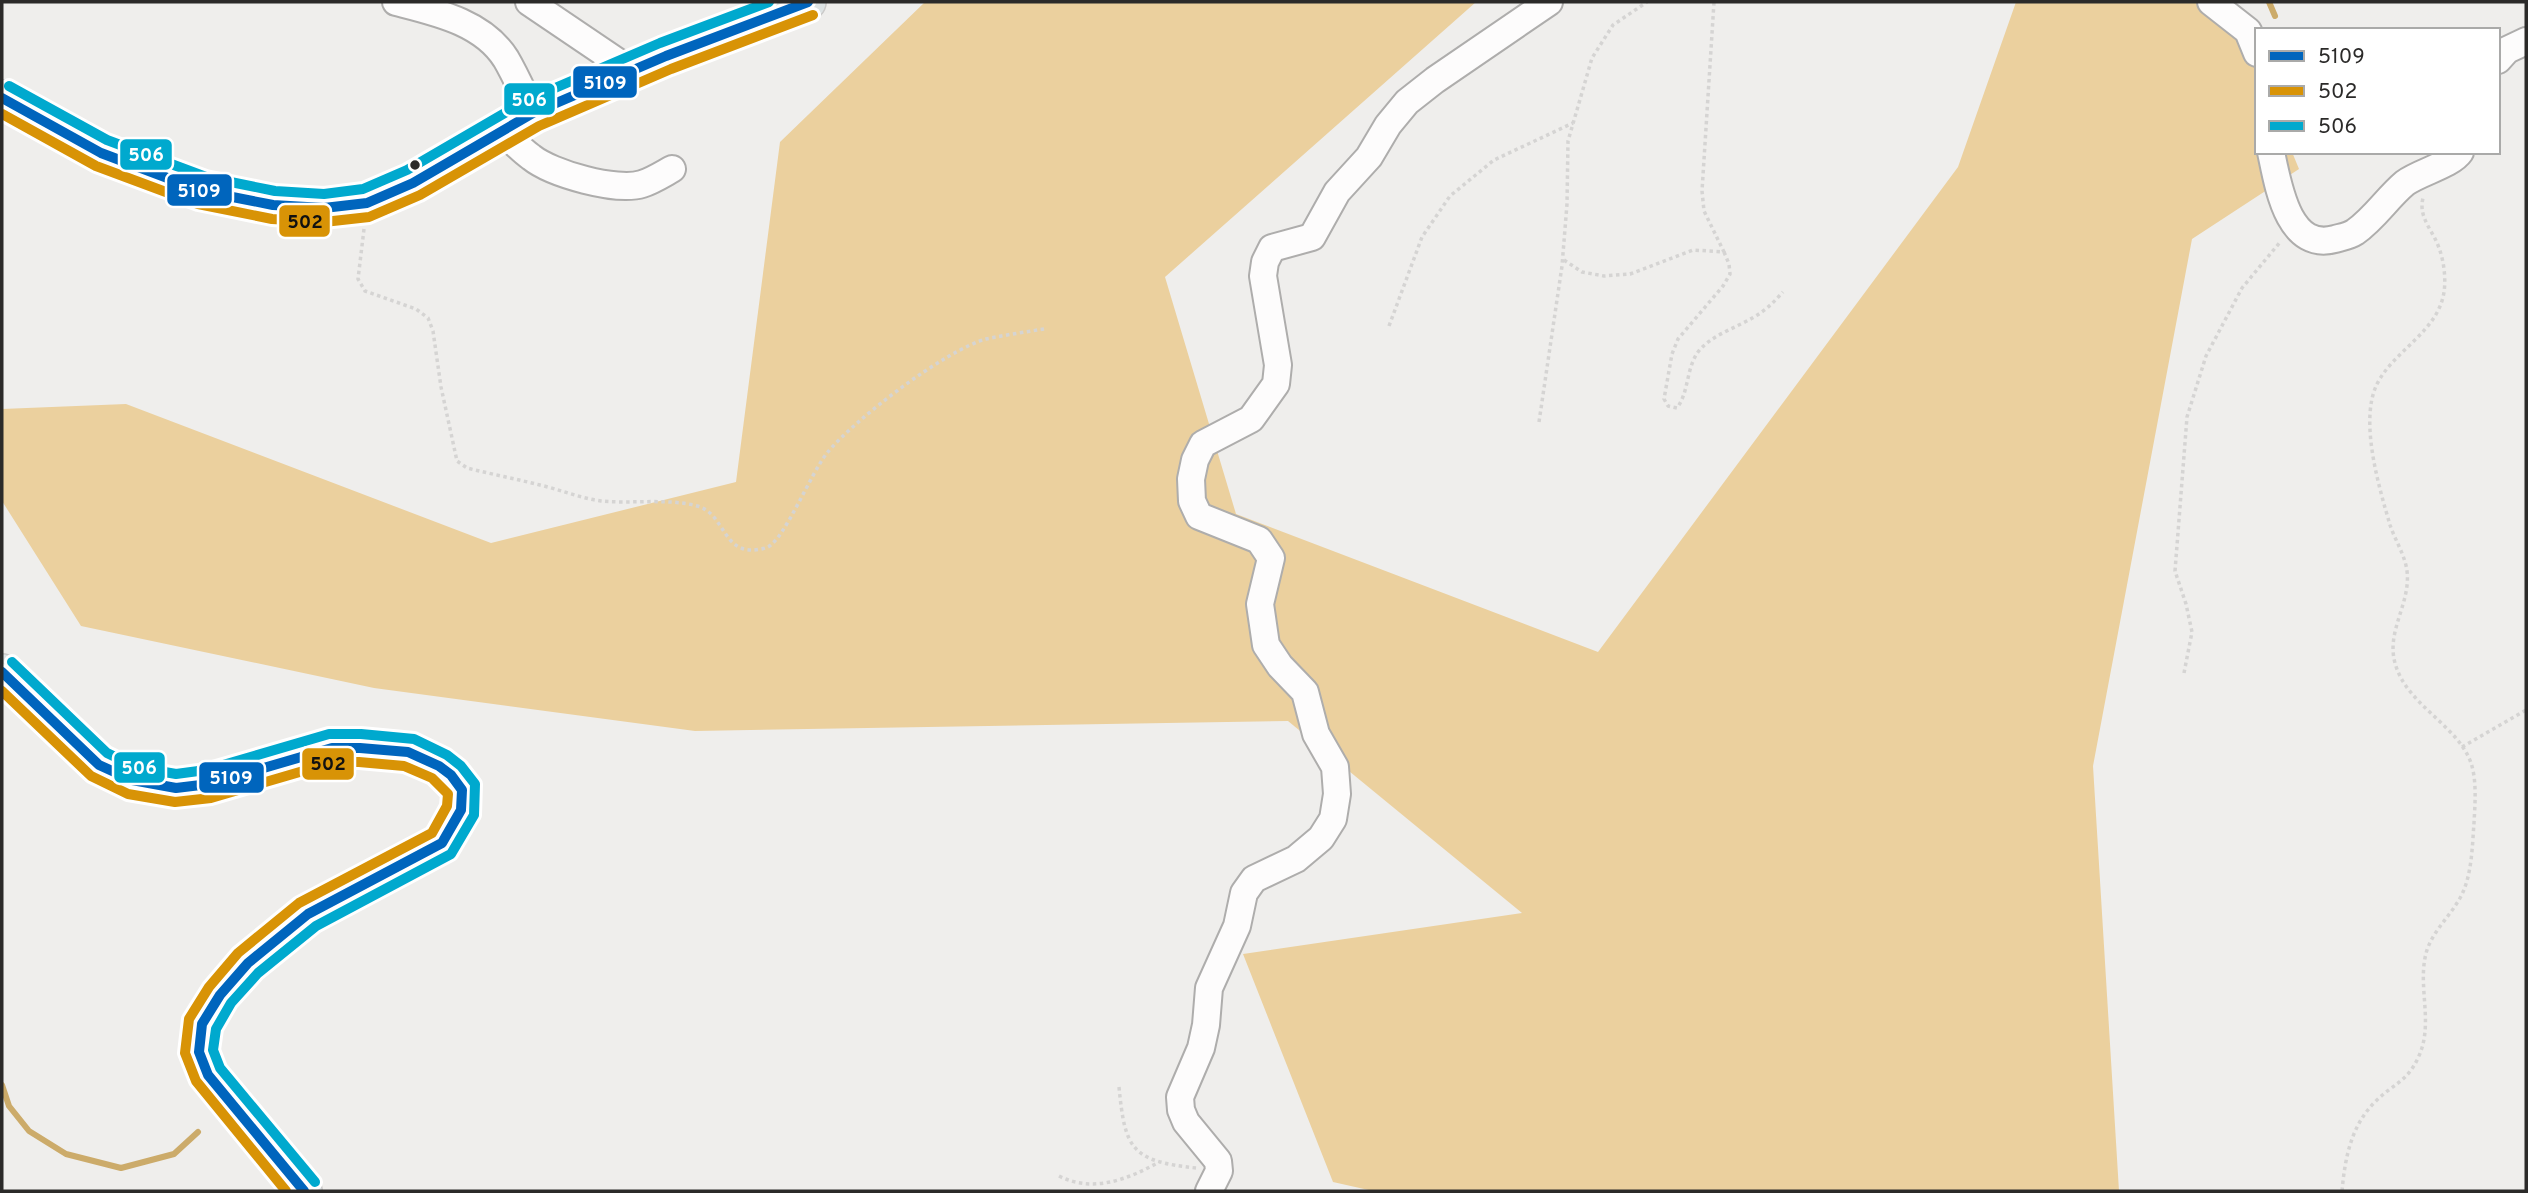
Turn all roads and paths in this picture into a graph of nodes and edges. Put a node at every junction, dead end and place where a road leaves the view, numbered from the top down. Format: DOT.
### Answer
graph roads {
  1 [pos="396,2"];
  2 [pos="529,2"];
  3 [pos="808,2"];
  4 [pos="1549,2"];
  5 [pos="1647,2"];
  6 [pos="1714,2"];
  7 [pos="2211,2"];
  8 [pos="2526,41"];
  9 [pos="2255,48"];
  10 [pos="2500,58"];
  11 [pos="631,71"];
  12 [pos="2,98"];
  13 [pos="533,113"];
  14 [pos="1573,123"];
  15 [pos="502,131"];
  16 [pos="2272,154"];
  17 [pos="2459,154"];
  18 [pos="672,169"];
  19 [pos="2427,190"];
  20 [pos="367,203"];
  21 [pos="2294,226"];
  22 [pos="1724,252"];
  23 [pos="1563,259"];
  24 [pos="1783,292"];
  25 [pos="1389,326"];
  26 [pos="1044,329"];
  27 [pos="1539,422"];
  28 [pos="2,672"];
  29 [pos="2184,673"];
  30 [pos="2526,710"];
  31 [pos="2462,747"];
  32 [pos="1119,1087"];
  33 [pos="1159,1162"];
  34 [pos="1059,1176"];
  35 [pos="1214,1181"];
  36 [pos="1077,1189"];
  37 [pos="304,1191"];
  38 [pos="1103,1191"];
  39 [pos="2342,1191"];
  1 -- 13 [label="street"];
  2 -- 11 [label="street"];
  3 -- 11 [label="main road"];
  4 -- 35 [label="street"];
  5 -- 14 [label="path"];
  6 -- 22 [label="path"];
  7 -- 9 [label="street"];
  8 -- 10 [label="street"];
  11 -- 13 [label="main road"];
  12 -- 20 [label="main road"];
  13 -- 15 [label="main road"];
  14 -- 23 [label="path"];
  14 -- 25 [label="path"];
  15 -- 18 [label="street"];
  15 -- 20 [label="main road"];
  16 -- 21 [label="street"];
  17 -- 21 [label="street"];
  19 -- 31 [label="path"];
  20 -- 26 [label="path"];
  21 -- 29 [label="path"];
  22 -- 23 [label="path"];
  22 -- 24 [label="path"];
  23 -- 27 [label="path"];
  28 -- 37 [label="main road"];
  30 -- 31 [label="path"];
  31 -- 39 [label="path"];
  32 -- 33 [label="path"];
  33 -- 35 [label="path"];
  33 -- 38 [label="path"];
  34 -- 36 [label="path"];
}
